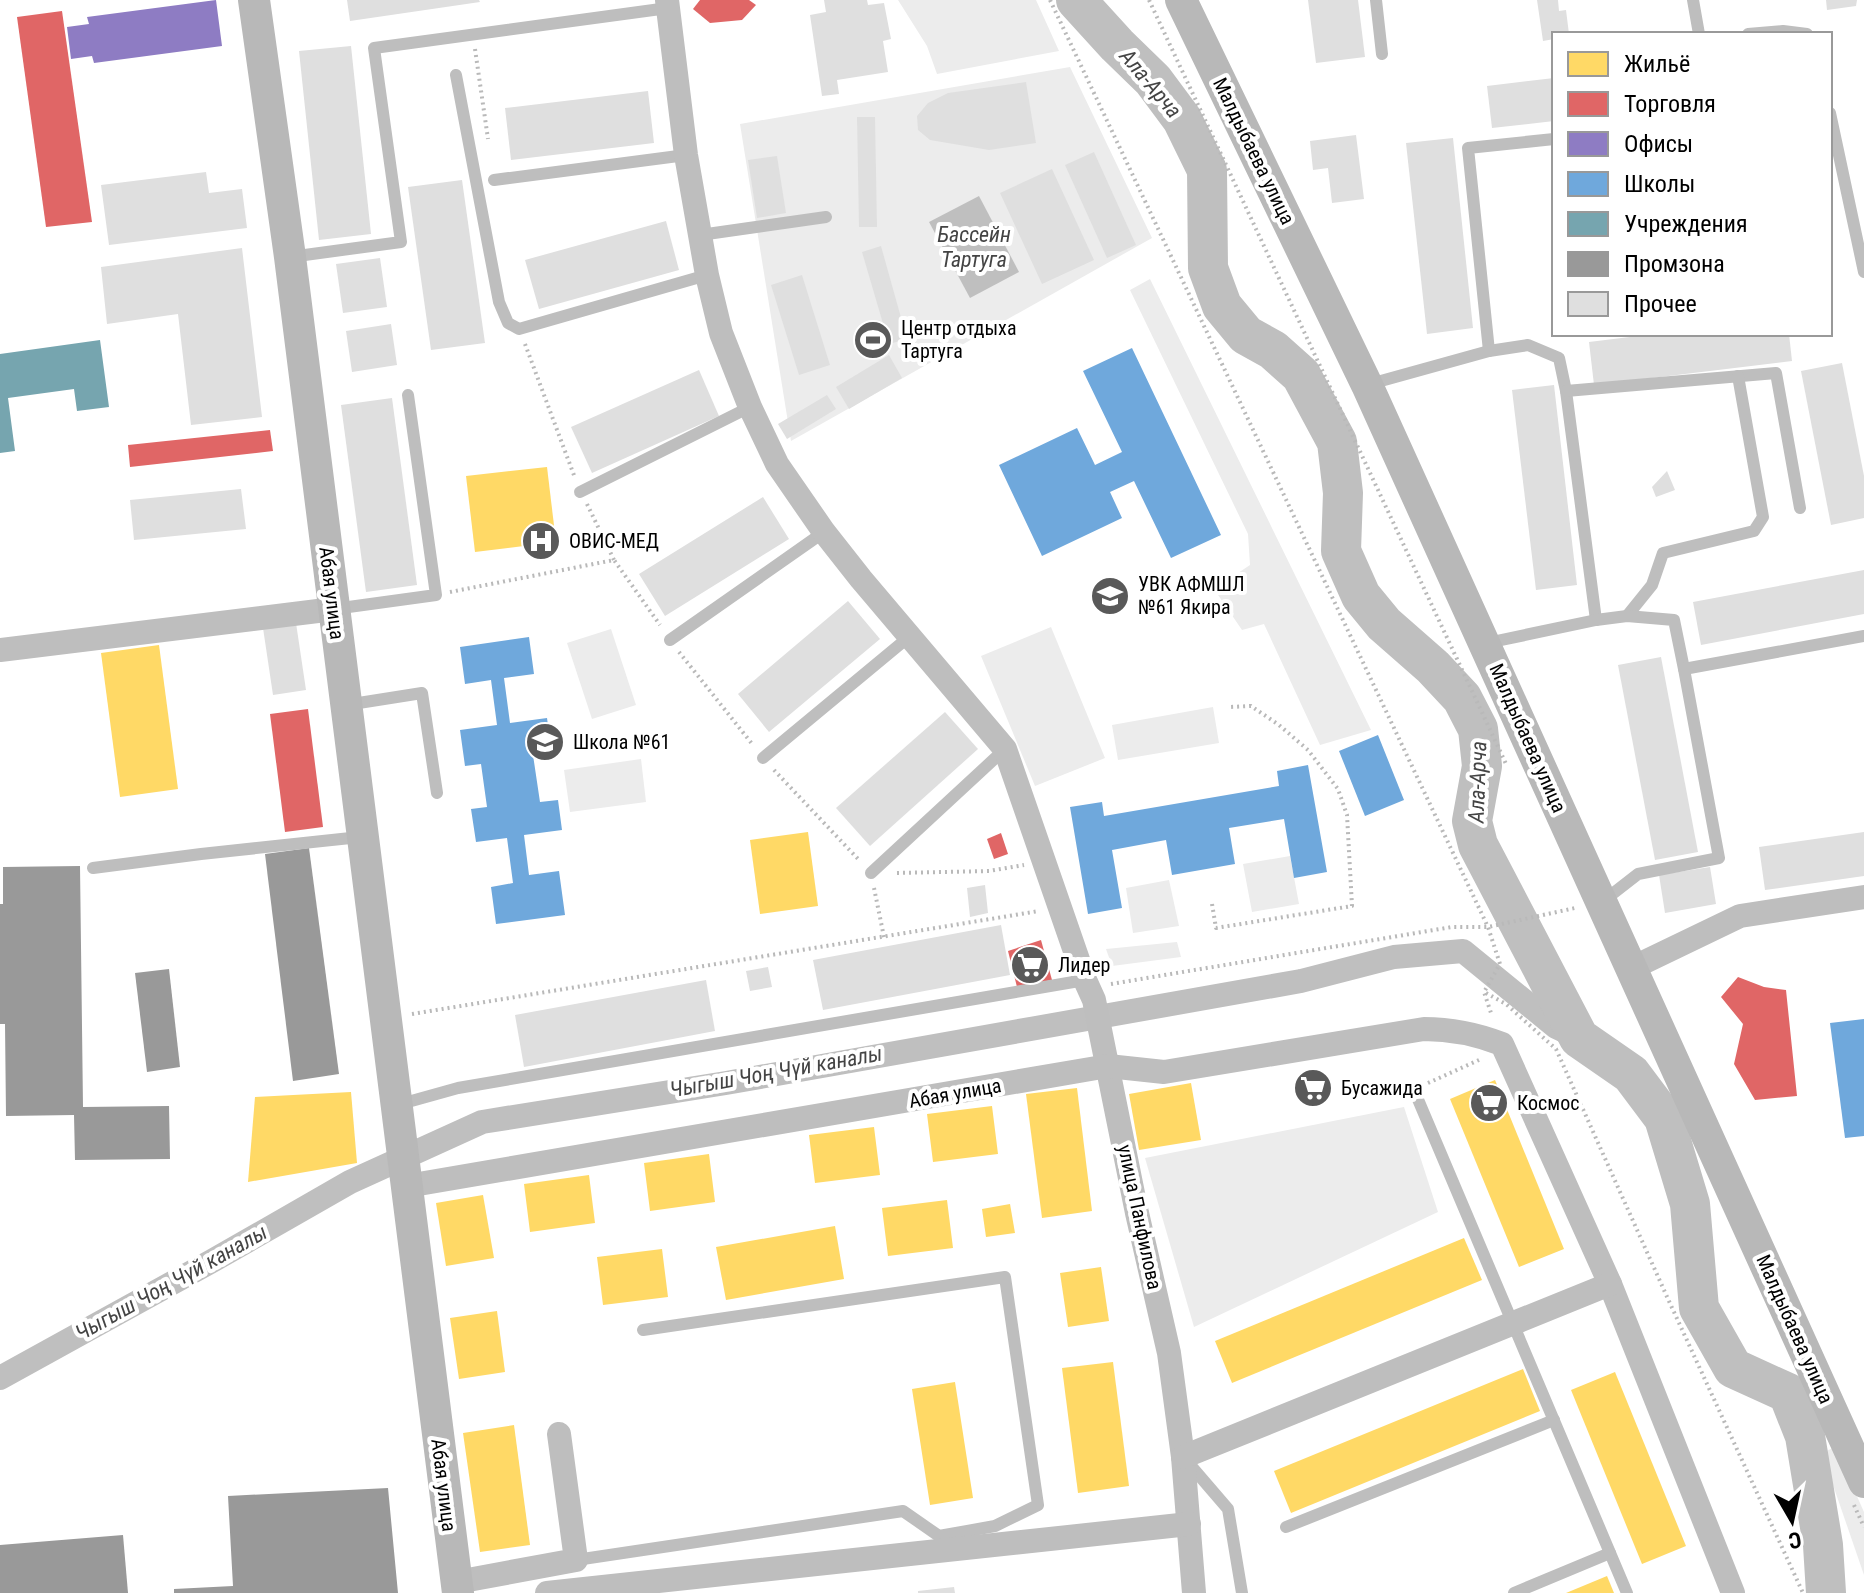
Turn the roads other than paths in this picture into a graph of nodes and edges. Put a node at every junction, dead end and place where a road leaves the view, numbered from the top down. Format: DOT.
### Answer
graph roads {
  1 [pos="254,0"];
  2 [pos="1181,0"];
  3 [pos="1376,0"];
  4 [pos="1693,0"];
  5 [pos="667,4"];
  6 [pos="1699,32"];
  7 [pos="1382,54"];
  8 [pos="456,75"];
  9 [pos="1832,122"];
  10 [pos="1552,139"];
  11 [pos="686,155"];
  12 [pos="494,180"];
  13 [pos="826,217"];
  14 [pos="700,235"];
  15 [pos="290,257"];
  16 [pos="1864,272"];
  17 [pos="707,275"];
  18 [pos="1489,351"];
  19 [pos="1738,376"];
  20 [pos="1367,385"];
  21 [pos="1566,391"];
  22 [pos="408,395"];
  23 [pos="750,407"];
  24 [pos="580,492"];
  25 [pos="1800,508"];
  26 [pos="824,532"];
  27 [pos="334,609"];
  28 [pos="1627,616"];
  29 [pos="1596,620"];
  30 [pos="910,636"];
  31 [pos="1864,636"];
  32 [pos="670,640"];
  33 [pos="1485,643"];
  34 [pos="0,650"];
  35 [pos="1684,669"];
  36 [pos="346,705"];
  37 [pos="1005,749"];
  38 [pos="763,758"];
  39 [pos="437,793"];
  40 [pos="363,837"];
  41 [pos="93,868"];
  42 [pos="871,873"];
  43 [pos="1864,897"];
  44 [pos="1588,905"];
  45 [pos="1632,968"];
  46 [pos="1090,990"];
  47 [pos="1108,1066"];
  48 [pos="1414,1090"];
  49 [pos="397,1105"];
  50 [pos="404,1164"];
  51 [pos="1610,1284"];
  52 [pos="1513,1323"];
  53 [pos="643,1330"];
  54 [pos="1554,1420"];
  55 [pos="559,1434"];
  56 [pos="1183,1457"];
  57 [pos="1864,1482"];
  58 [pos="1189,1524"];
  59 [pos="1286,1527"];
  60 [pos="1610,1553"];
  61 [pos="576,1560"];
  62 [pos="457,1587"];
  63 [pos="547,1593"];
  64 [pos="1194,1593"];
  65 [pos="1242,1593"];
  66 [pos="1514,1593"];
  67 [pos="1627,1593"];
  68 [pos="1733,1593"];
  1 -- 15 [label="street, Абая улица"];
  2 -- 20 [label="street, Малдыбаева улица"];
  3 -- 7 [label="lane"];
  4 -- 6 [label="lane"];
  5 -- 11 [label="street"];
  5 -- 15 [label="lane"];
  8 -- 17 [label="lane"];
  9 -- 16 [label="lane"];
  10 -- 18 [label="lane"];
  11 -- 12 [label="lane"];
  11 -- 14 [label="street"];
  13 -- 14 [label="lane"];
  14 -- 17 [label="street"];
  15 -- 27 [label="street, Абая улица"];
  17 -- 23 [label="street"];
  18 -- 20 [label="lane"];
  18 -- 21 [label="lane"];
  19 -- 21 [label="lane"];
  19 -- 25 [label="lane"];
  19 -- 28 [label="lane"];
  20 -- 33 [label="street, Малдыбаева улица"];
  21 -- 29 [label="lane"];
  22 -- 27 [label="lane"];
  23 -- 24 [label="lane"];
  23 -- 26 [label="street"];
  26 -- 30 [label="street"];
  26 -- 32 [label="lane"];
  27 -- 34 [label="street"];
  27 -- 36 [label="street, Абая улица"];
  28 -- 29 [label="lane"];
  28 -- 35 [label="lane"];
  29 -- 33 [label="lane"];
  30 -- 37 [label="street"];
  30 -- 38 [label="lane"];
  31 -- 35 [label="lane"];
  33 -- 44 [label="street, Малдыбаева улица"];
  35 -- 44 [label="lane"];
  36 -- 39 [label="lane"];
  36 -- 40 [label="street, Абая улица"];
  37 -- 42 [label="lane"];
  37 -- 46 [label="street"];
  40 -- 41 [label="lane"];
  40 -- 49 [label="street, Абая улица"];
  43 -- 45 [label="street"];
  44 -- 45 [label="street, Малдыбаева улица"];
  45 -- 57 [label="street, Малдыбаева улица"];
  46 -- 47 [label="street, улица Панфилова"];
  46 -- 49 [label="lane"];
  47 -- 50 [label="street, Абая улица"];
  47 -- 51 [label="street, Абая улица"];
  47 -- 56 [label="street, улица Панфилова"];
  48 -- 52 [label="lane"];
  49 -- 50 [label="street, Абая улица"];
  50 -- 62 [label="street, Абая улица"];
  51 -- 52 [label="street"];
  51 -- 68 [label="street"];
  52 -- 54 [label="lane"];
  52 -- 56 [label="street"];
  53 -- 61 [label="lane"];
  54 -- 59 [label="lane"];
  54 -- 60 [label="lane"];
  55 -- 61 [label="street"];
  56 -- 58 [label="street, улица Панфилова"];
  56 -- 65 [label="lane"];
  58 -- 63 [label="street"];
  58 -- 64 [label="street, улица Панфилова"];
  60 -- 66 [label="lane"];
  60 -- 67 [label="lane"];
  61 -- 62 [label="street"];
}
